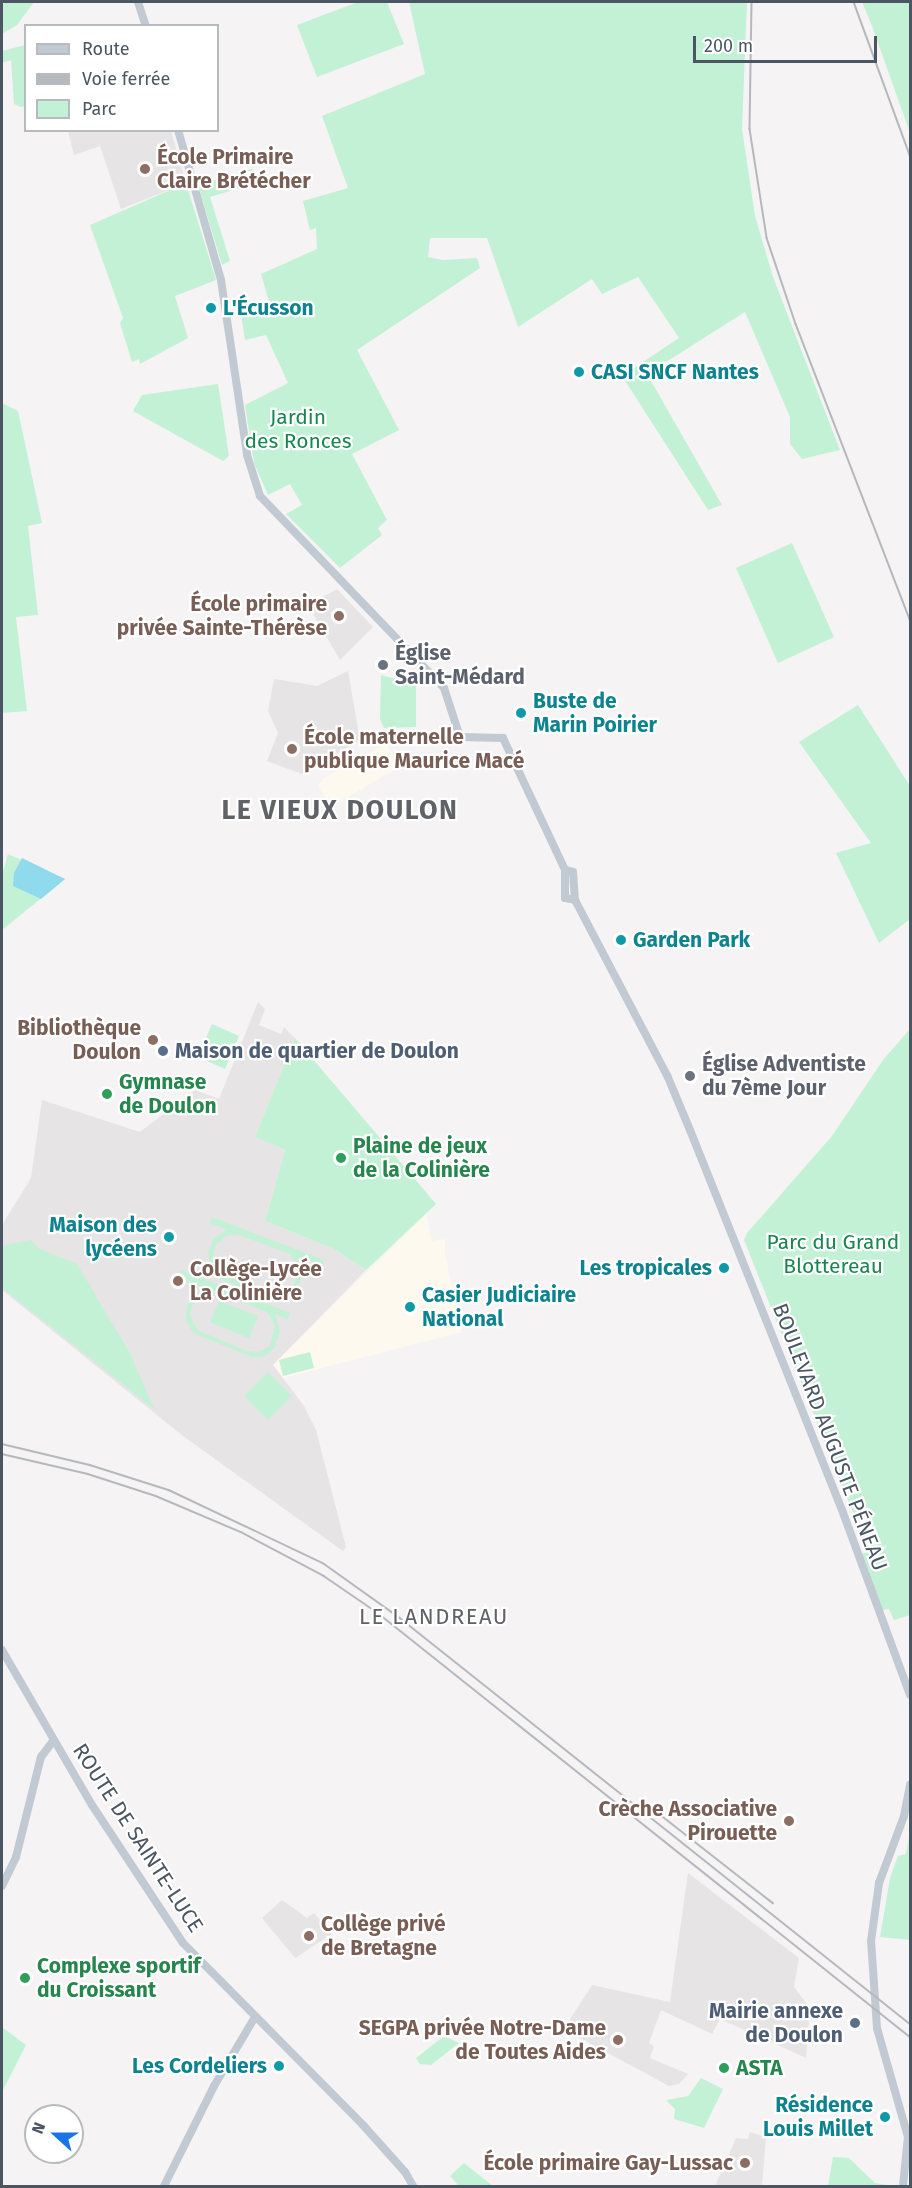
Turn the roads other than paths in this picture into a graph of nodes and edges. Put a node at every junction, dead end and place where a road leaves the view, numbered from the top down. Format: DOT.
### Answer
graph roads {
  1 [pos="138,2"];
  2 [pos="145,24"];
  3 [pos="179,132"];
  4 [pos="2,1650"];
  5 [pos="910,1695"];
  6 [pos="54,1740"];
  7 [pos="910,1785"];
  8 [pos="2,1886"];
  9 [pos="255,2017"];
  10 [pos="164,2187"];
  11 [pos="413,2187"];
  12 [pos="903,2187"];
  1 -- 2 [label="street"];
  3 -- 5 [label="street, BOULEVARD AUGUSTE PÉNEAU"];
  4 -- 6 [label="street, ROUTE DE SAINTE-LUCE"];
  6 -- 8 [label="street"];
  6 -- 9 [label="street, ROUTE DE SAINTE-LUCE"];
  7 -- 12 [label="street"];
  9 -- 10 [label="street"];
  9 -- 11 [label="street, ROUTE DE SAINTE-LUCE"];
}
